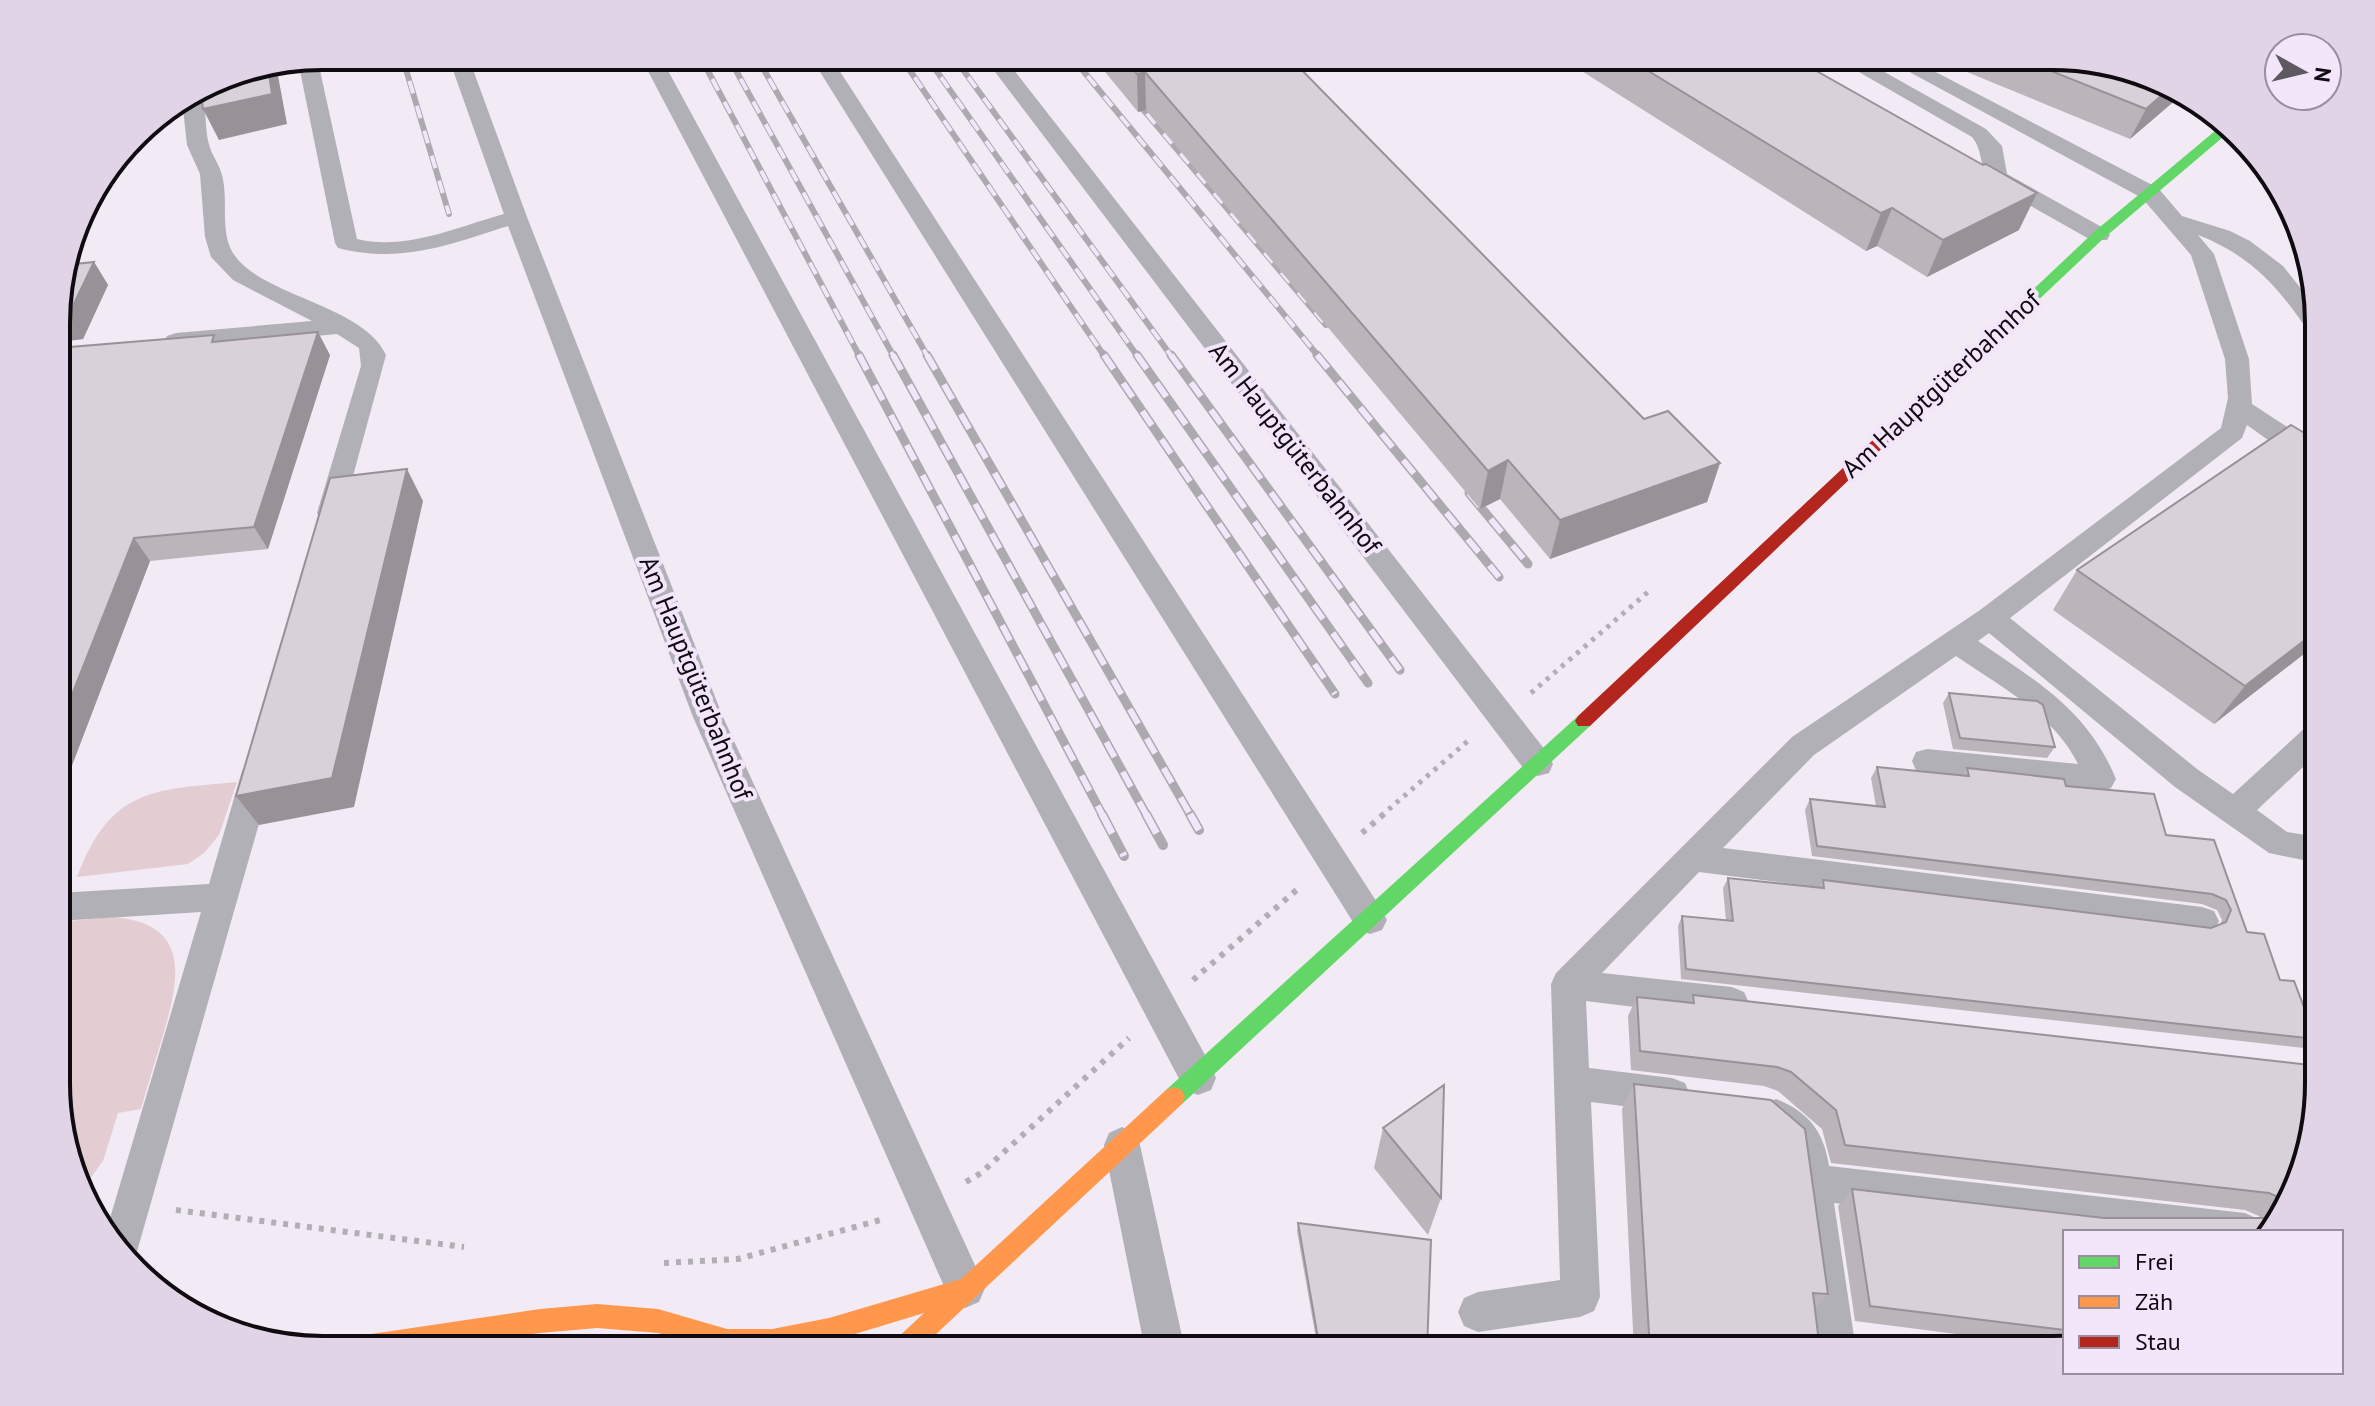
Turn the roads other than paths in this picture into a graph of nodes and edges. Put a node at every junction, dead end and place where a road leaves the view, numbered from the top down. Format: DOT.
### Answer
graph roads {
  1 [pos="463,70"];
  2 [pos="658,70"];
  3 [pos="829,70"];
  4 [pos="1004,70"];
  5 [pos="1866,70"];
  6 [pos="1917,70"];
  7 [pos="310,71"];
  8 [pos="193,106"];
  9 [pos="2220,134"];
  10 [pos="1969,161"];
  11 [pos="1996,176"];
  12 [pos="2150,193"];
  13 [pos="516,217"];
  14 [pos="2175,221"];
  15 [pos="2099,235"];
  16 [pos="2304,303"];
  17 [pos="341,326"];
  18 [pos="149,344"];
  19 [pos="2239,407"];
  20 [pos="2304,450"];
  21 [pos="324,539"];
  22 [pos="1990,618"];
  23 [pos="1956,641"];
  24 [pos="268,739"];
  25 [pos="2304,748"];
  26 [pos="1927,761"];
  27 [pos="1538,764"];
  28 [pos="2234,812"];
  29 [pos="2304,848"];
  30 [pos="1692,858"];
  31 [pos="222,897"];
  32 [pos="70,906"];
  33 [pos="1370,920"];
  34 [pos="2202,921"];
  35 [pos="1568,984"];
  36 [pos="1772,1007"];
  37 [pos="1198,1078"];
  38 [pos="1572,1083"];
  39 [pos="1705,1099"];
  40 [pos="1749,1104"];
  41 [pos="1122,1145"];
  42 [pos="1813,1182"];
  43 [pos="2228,1230"];
  44 [pos="123,1238"];
  45 [pos="965,1288"];
  46 [pos="1478,1312"];
  47 [pos="1834,1335"];
  48 [pos="435,1336"];
  49 [pos="708,1336"];
  50 [pos="799,1336"];
  51 [pos="916,1336"];
  52 [pos="1162,1336"];
  1 -- 13 [label="lane, Am Hauptgüterbahnhof"];
  2 -- 37 [label="lane"];
  3 -- 33 [label="lane"];
  4 -- 27 [label="lane, Am Hauptgüterbahnhof"];
  5 -- 11 [label="lane"];
  6 -- 12 [label="lane"];
  7 -- 13 [label="lane"];
  8 -- 17 [label="lane"];
  9 -- 12 [label="street, Am Hauptgüterbahnhof"];
  10 -- 11 [label="lane"];
  11 -- 15 [label="lane"];
  12 -- 14 [label="lane"];
  12 -- 15 [label="street, Am Hauptgüterbahnhof"];
  13 -- 45 [label="lane, Am Hauptgüterbahnhof"];
  14 -- 16 [label="lane"];
  14 -- 19 [label="lane"];
  15 -- 27 [label="street, Am Hauptgüterbahnhof"];
  17 -- 18 [label="lane"];
  17 -- 21 [label="lane"];
  19 -- 20 [label="lane"];
  19 -- 22 [label="lane"];
  22 -- 23 [label="lane"];
  22 -- 28 [label="lane"];
  23 -- 26 [label="lane"];
  23 -- 30 [label="lane"];
  24 -- 31 [label="lane"];
  25 -- 28 [label="lane"];
  27 -- 33 [label="street, Am Hauptgüterbahnhof"];
  28 -- 29 [label="lane"];
  30 -- 34 [label="lane"];
  30 -- 35 [label="lane"];
  31 -- 32 [label="lane"];
  31 -- 44 [label="lane"];
  33 -- 37 [label="street, Am Hauptgüterbahnhof"];
  35 -- 36 [label="lane"];
  35 -- 38 [label="lane"];
  37 -- 41 [label="street, Am Hauptgüterbahnhof"];
  38 -- 39 [label="lane"];
  38 -- 46 [label="lane"];
  40 -- 42 [label="lane"];
  41 -- 45 [label="street, Am Hauptgüterbahnhof"];
  41 -- 52 [label="lane"];
  42 -- 43 [label="lane"];
  42 -- 47 [label="lane"];
  45 -- 50 [label="street, Am Hauptgüterbahnhof"];
  45 -- 51 [label="street, Am Hauptgüterbahnhof"];
  48 -- 49 [label="street, Am Hauptgüterbahnhof"];
}
